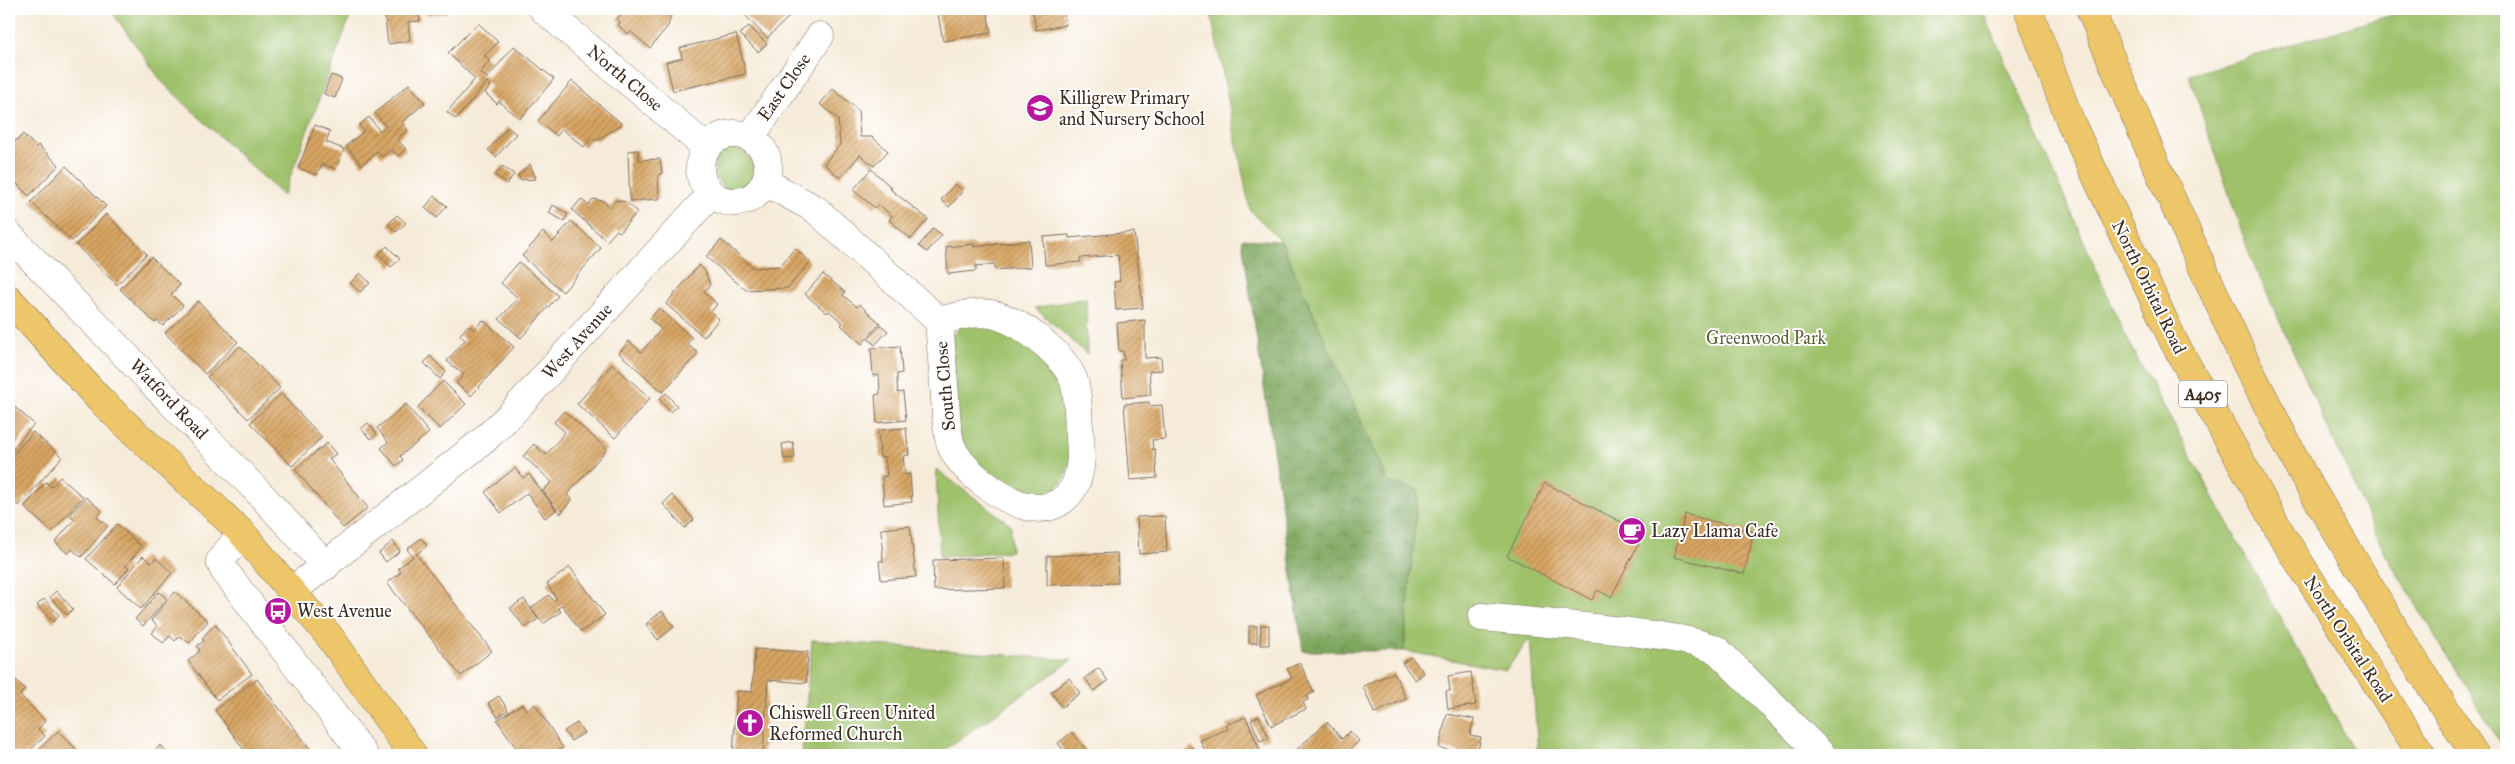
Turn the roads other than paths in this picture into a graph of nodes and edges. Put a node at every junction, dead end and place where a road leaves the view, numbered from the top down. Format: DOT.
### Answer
graph roads {
  1 [pos="542,9"];
  2 [pos="2028,9"];
  3 [pos="2090,9"];
  4 [pos="820,36"];
  5 [pos="750,138"];
  6 [pos="707,148"];
  7 [pos="765,182"];
  8 [pos="711,194"];
  9 [pos="9,235"];
  10 [pos="9,299"];
  11 [pos="939,321"];
  12 [pos="242,533"];
  13 [pos="326,566"];
  14 [pos="292,592"];
  15 [pos="1482,617"];
  16 [pos="364,755"];
  17 [pos="413,755"];
  18 [pos="1822,755"];
  19 [pos="2422,755"];
  20 [pos="2475,755"];
  1 -- 6 [label="street, North Close"];
  2 -- 19 [label="main road, North Orbital Road / A405"];
  3 -- 20 [label="main road, A405"];
  4 -- 5 [label="street, East Close"];
  5 -- 6 [label="street"];
  5 -- 7 [label="street"];
  6 -- 8 [label="street"];
  7 -- 8 [label="street"];
  7 -- 11 [label="street, South Close"];
  8 -- 13 [label="street, West Avenue"];
  9 -- 13 [label="street, Watford Road"];
  10 -- 12 [label="main road"];
  11 -- 11 [label="street, South Close"];
  12 -- 14 [label="main road"];
  12 -- 16 [label="street"];
  13 -- 14 [label="street, West Avenue"];
  14 -- 17 [label="main road"];
  15 -- 18 [label="street"];
}
